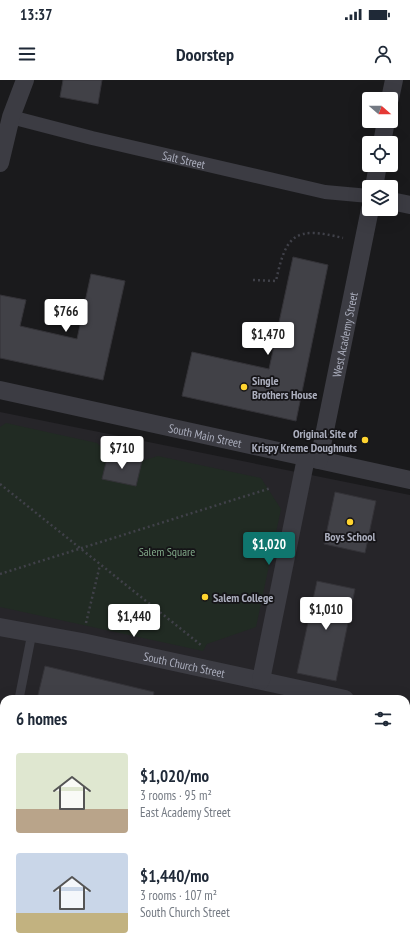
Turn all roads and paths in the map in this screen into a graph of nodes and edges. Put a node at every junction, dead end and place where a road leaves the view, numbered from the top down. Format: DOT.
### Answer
graph roads {
  1 [pos="25,80"];
  2 [pos="394,80"];
  3 [pos="391,92"];
  4 [pos="5,116"];
  5 [pos="0,163"];
  6 [pos="362,195"];
  7 [pos="398,202"];
  8 [pos="410,205"];
  9 [pos="369,216"];
  10 [pos="363,243"];
  11 [pos="253,280"];
  12 [pos="0,390"];
  13 [pos="313,459"];
  14 [pos="410,480"];
  15 [pos="0,484"];
  16 [pos="271,488"];
  17 [pos="80,549"];
  18 [pos="100,565"];
  19 [pos="0,574"];
  20 [pos="0,627"];
  21 [pos="32,633"];
  22 [pos="82,642"];
  23 [pos="204,648"];
  24 [pos="261,680"];
  25 [pos="20,695"];
  26 [pos="327,695"];
  1 -- 4 [label="street"];
  2 -- 3 [label="street"];
  4 -- 5 [label="street"];
  4 -- 6 [label="street, Salt Street"];
  7 -- 8 [label="street"];
  9 -- 10 [label="street, West Academy Street"];
  10 -- 11 [label="path"];
  10 -- 13 [label="street, West Academy Street"];
  12 -- 13 [label="street, South Main Street"];
  13 -- 14 [label="street, South Main Street"];
  13 -- 24 [label="street, West Academy Street"];
  15 -- 17 [label="path"];
  16 -- 17 [label="path"];
  17 -- 18 [label="path"];
  17 -- 19 [label="path"];
  18 -- 22 [label="path"];
  18 -- 23 [label="path"];
  20 -- 21 [label="street, South Church Street"];
  21 -- 22 [label="street, South Church Street"];
  21 -- 25 [label="lane"];
  22 -- 24 [label="street, South Church Street"];
  24 -- 26 [label="street, South Church Street"];
}
